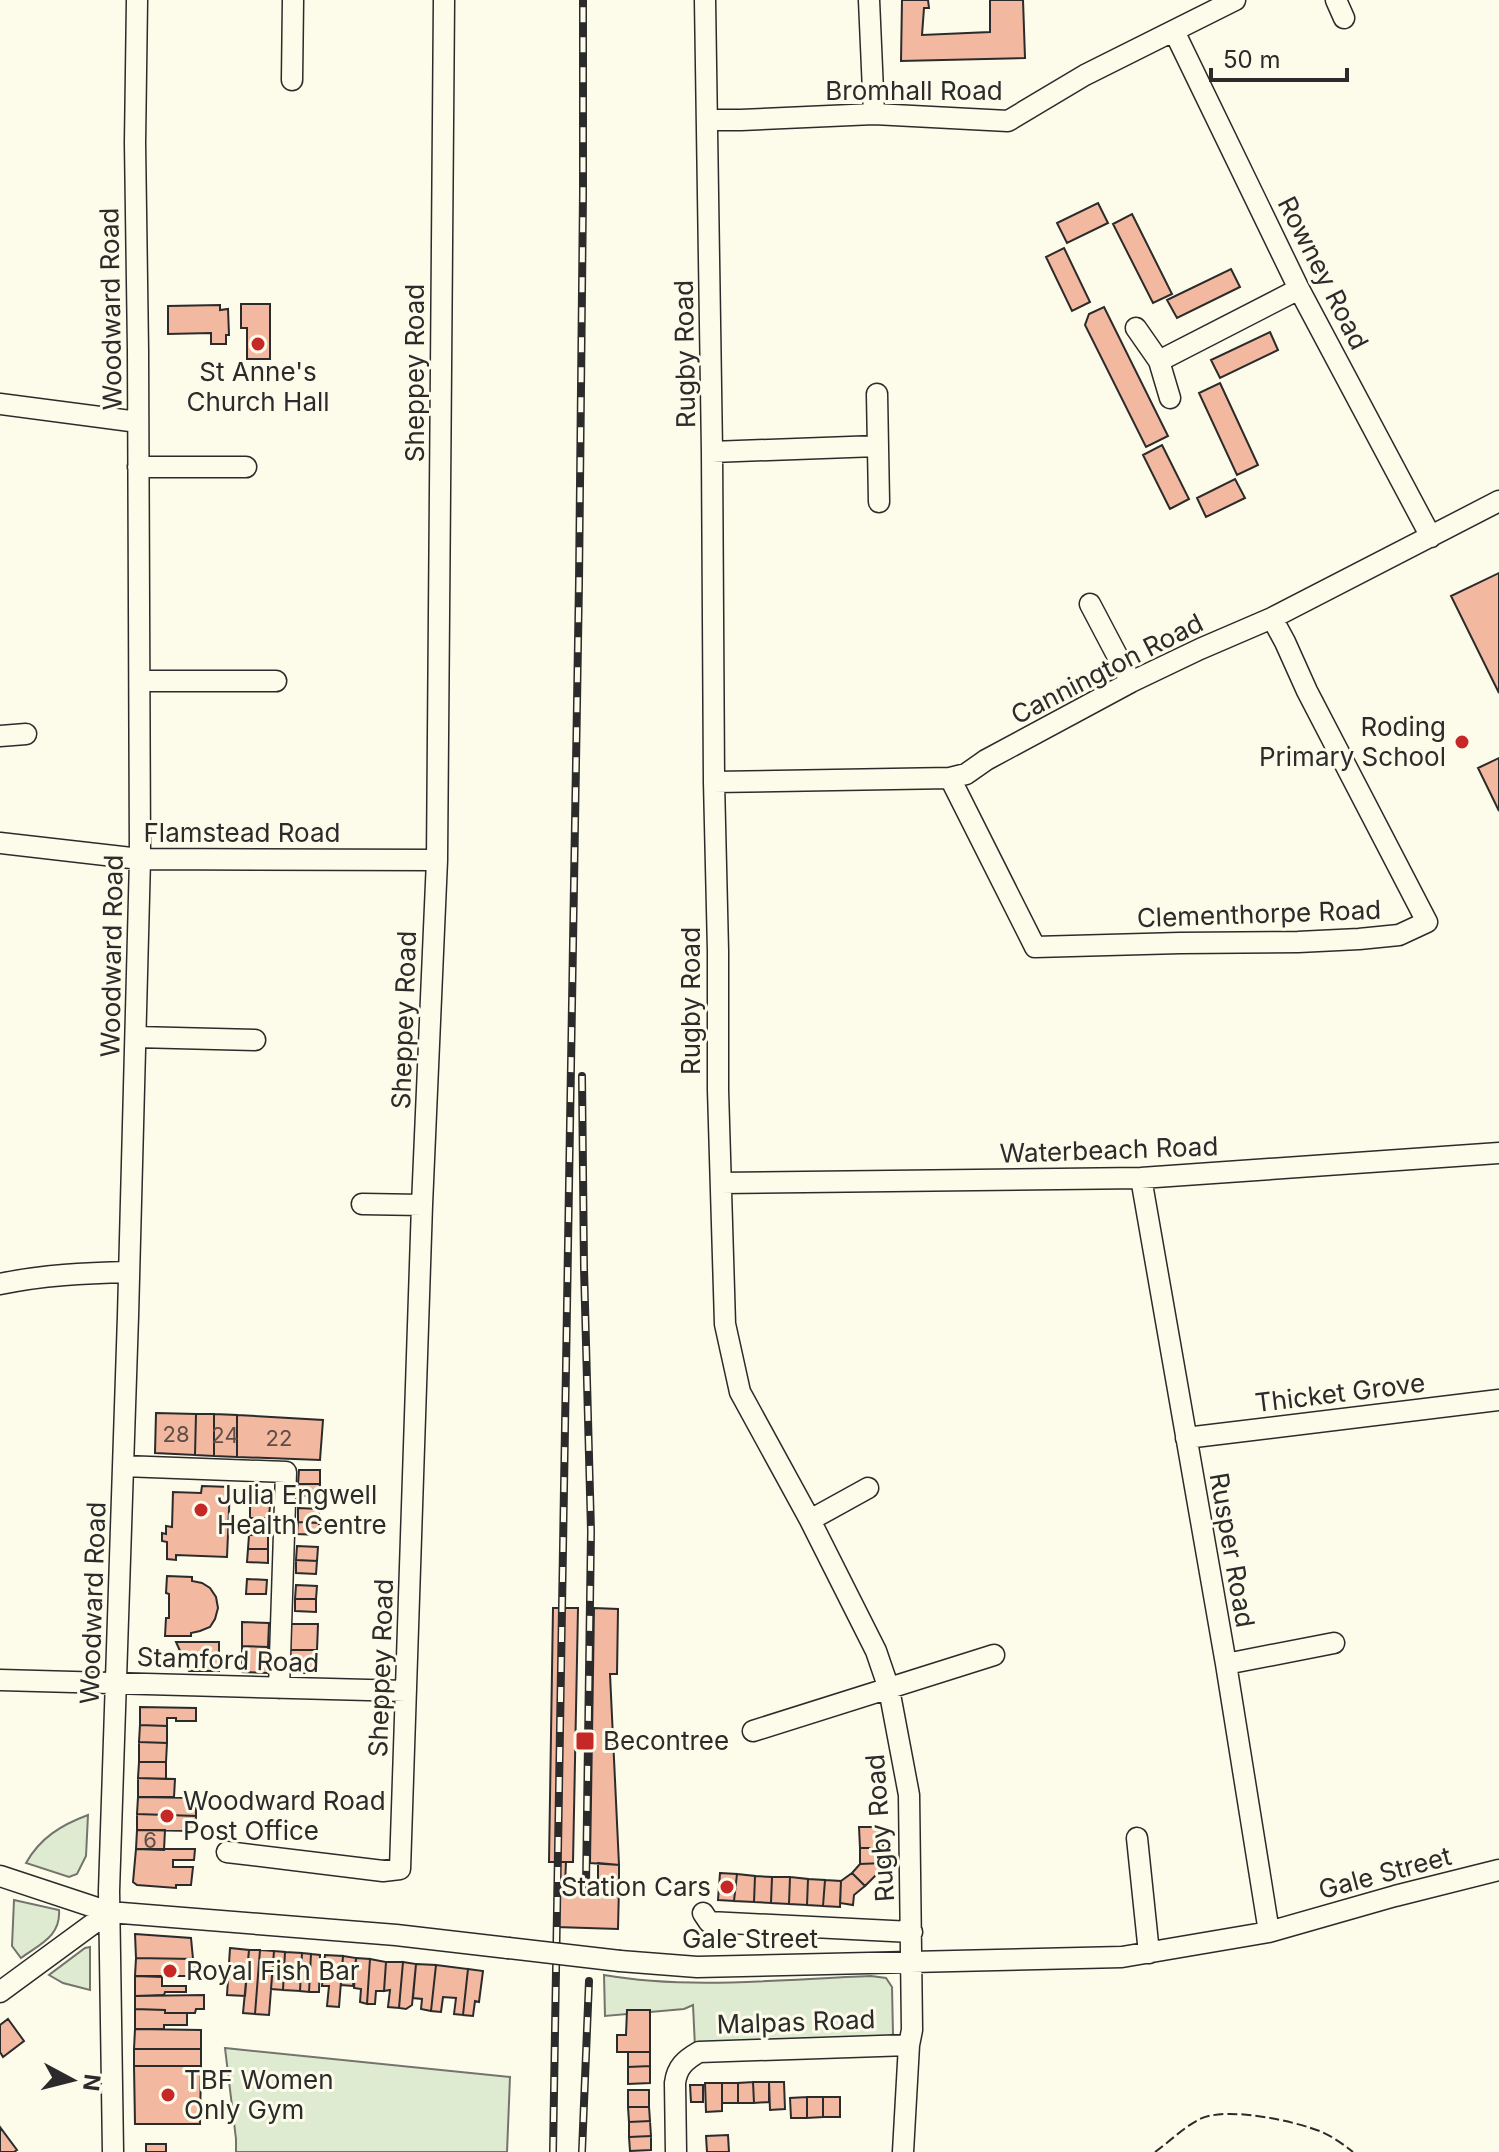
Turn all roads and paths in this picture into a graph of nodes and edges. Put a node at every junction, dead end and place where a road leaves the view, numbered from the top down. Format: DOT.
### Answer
graph roads {
  1 [pos="137,0"];
  2 [pos="293,0"];
  3 [pos="444,0"];
  4 [pos="705,0"];
  5 [pos="869,0"];
  6 [pos="1235,0"];
  7 [pos="1174,31"];
  8 [pos="292,80"];
  9 [pos="874,114"];
  10 [pos="708,120"];
  11 [pos="1299,289"];
  12 [pos="1136,328"];
  13 [pos="1159,361"];
  14 [pos="877,394"];
  15 [pos="1170,398"];
  16 [pos="0,404"];
  17 [pos="138,422"];
  18 [pos="877,446"];
  19 [pos="712,452"];
  20 [pos="138,467"];
  21 [pos="246,467"];
  22 [pos="1499,501"];
  23 [pos="879,502"];
  24 [pos="1431,537"];
  25 [pos="1090,604"];
  26 [pos="1272,618"];
  27 [pos="140,681"];
  28 [pos="276,681"];
  29 [pos="1131,682"];
  30 [pos="26,734"];
  31 [pos="0,736"];
  32 [pos="950,778"];
  33 [pos="714,782"];
  34 [pos="0,843"];
  35 [pos="140,859"];
  36 [pos="437,860"];
  37 [pos="136,1037"];
  38 [pos="255,1040"];
  39 [pos="1499,1153"];
  40 [pos="1141,1178"];
  41 [pos="721,1183"];
  42 [pos="362,1204"];
  43 [pos="422,1205"];
  44 [pos="129,1272"];
  45 [pos="0,1284"];
  46 [pos="1499,1400"];
  47 [pos="1186,1438"];
  48 [pos="123,1466"];
  49 [pos="868,1488"];
  50 [pos="810,1520"];
  51 [pos="1334,1643"];
  52 [pos="994,1655"];
  53 [pos="1226,1664"];
  54 [pos="0,1680"];
  55 [pos="117,1682"];
  56 [pos="279,1688"];
  57 [pos="889,1689"];
  58 [pos="406,1691"];
  59 [pos="753,1731"];
  60 [pos="1137,1838"];
  61 [pos="227,1852"];
  62 [pos="1499,1870"];
  63 [pos="0,1876"];
  64 [pos="109,1912"];
  65 [pos="703,1913"];
  66 [pos="912,1932"];
  67 [pos="1269,1932"];
  68 [pos="1149,1953"];
  69 [pos="911,1963"];
  70 [pos="0,1992"];
  71 [pos="909,2045"];
  72 [pos="113,2152"];
  73 [pos="676,2152"];
  74 [pos="903,2152"];
  1 -- 17 [label="street, Woodward Road"];
  2 -- 8 [label="street"];
  3 -- 36 [label="street, Sheppey Road"];
  4 -- 10 [label="street, Rugby Road"];
  5 -- 9 [label="street"];
  6 -- 7 [label="street, Bromhall Road"];
  7 -- 9 [label="street, Bromhall Road"];
  7 -- 11 [label="street, Rowney Road"];
  9 -- 10 [label="street, Bromhall Road"];
  10 -- 19 [label="street, Rugby Road"];
  11 -- 13 [label="street"];
  11 -- 24 [label="street, Rowney Road"];
  12 -- 13 [label="street"];
  13 -- 15 [label="street"];
  14 -- 18 [label="street"];
  16 -- 17 [label="street"];
  17 -- 20 [label="street, Woodward Road"];
  18 -- 19 [label="street"];
  18 -- 23 [label="street"];
  19 -- 33 [label="street, Rugby Road"];
  20 -- 21 [label="street"];
  20 -- 27 [label="street, Woodward Road"];
  22 -- 24 [label="street, Cannington Road"];
  24 -- 26 [label="street, Cannington Road"];
  25 -- 29 [label="street"];
  26 -- 29 [label="street, Cannington Road"];
  26 -- 32 [label="street, Clementhorpe Road"];
  27 -- 28 [label="street"];
  27 -- 35 [label="street, Woodward Road"];
  29 -- 32 [label="street, Cannington Road"];
  30 -- 31 [label="street"];
  32 -- 33 [label="street, Cannington Road"];
  33 -- 41 [label="street, Rugby Road"];
  34 -- 35 [label="street, Flamstead Road"];
  35 -- 36 [label="street, Flamstead Road"];
  35 -- 37 [label="street, Woodward Road"];
  36 -- 43 [label="street, Sheppey Road"];
  37 -- 38 [label="street"];
  37 -- 44 [label="street, Woodward Road"];
  39 -- 40 [label="street, Waterbeach Road"];
  40 -- 41 [label="street, Waterbeach Road"];
  40 -- 47 [label="street, Rusper Road"];
  41 -- 50 [label="street, Rugby Road"];
  42 -- 43 [label="street"];
  43 -- 58 [label="street, Sheppey Road"];
  44 -- 45 [label="street"];
  44 -- 48 [label="street, Woodward Road"];
  46 -- 47 [label="street, Thicket Grove"];
  47 -- 53 [label="street, Rusper Road"];
  48 -- 55 [label="street, Woodward Road"];
  48 -- 56 [label="street"];
  49 -- 50 [label="street"];
  50 -- 57 [label="street, Rugby Road"];
  51 -- 53 [label="street"];
  52 -- 57 [label="street"];
  53 -- 67 [label="street, Rusper Road"];
  54 -- 55 [label="street, Stamford Road"];
  55 -- 56 [label="street, Stamford Road"];
  55 -- 64 [label="street, Woodward Road"];
  56 -- 58 [label="street, Stamford Road"];
  57 -- 59 [label="street"];
  57 -- 66 [label="street, Rugby Road"];
  58 -- 61 [label="street, Sheppey Road"];
  60 -- 68 [label="street"];
  62 -- 67 [label="street, Gale Street"];
  63 -- 64 [label="street, Gale Street"];
  64 -- 69 [label="street, Gale Street, bridge"];
  64 -- 70 [label="street"];
  64 -- 72 [label="street, Woodward Road"];
  65 -- 66 [label="street, Gale Street"];
  66 -- 69 [label="street, Rugby Road"];
  67 -- 68 [label="street, Gale Street"];
  68 -- 69 [label="street, Gale Street"];
  69 -- 71 [label="street, Rugby Road"];
  71 -- 73 [label="street, Malpas Road"];
  71 -- 74 [label="street, Rugby Road"];
}
